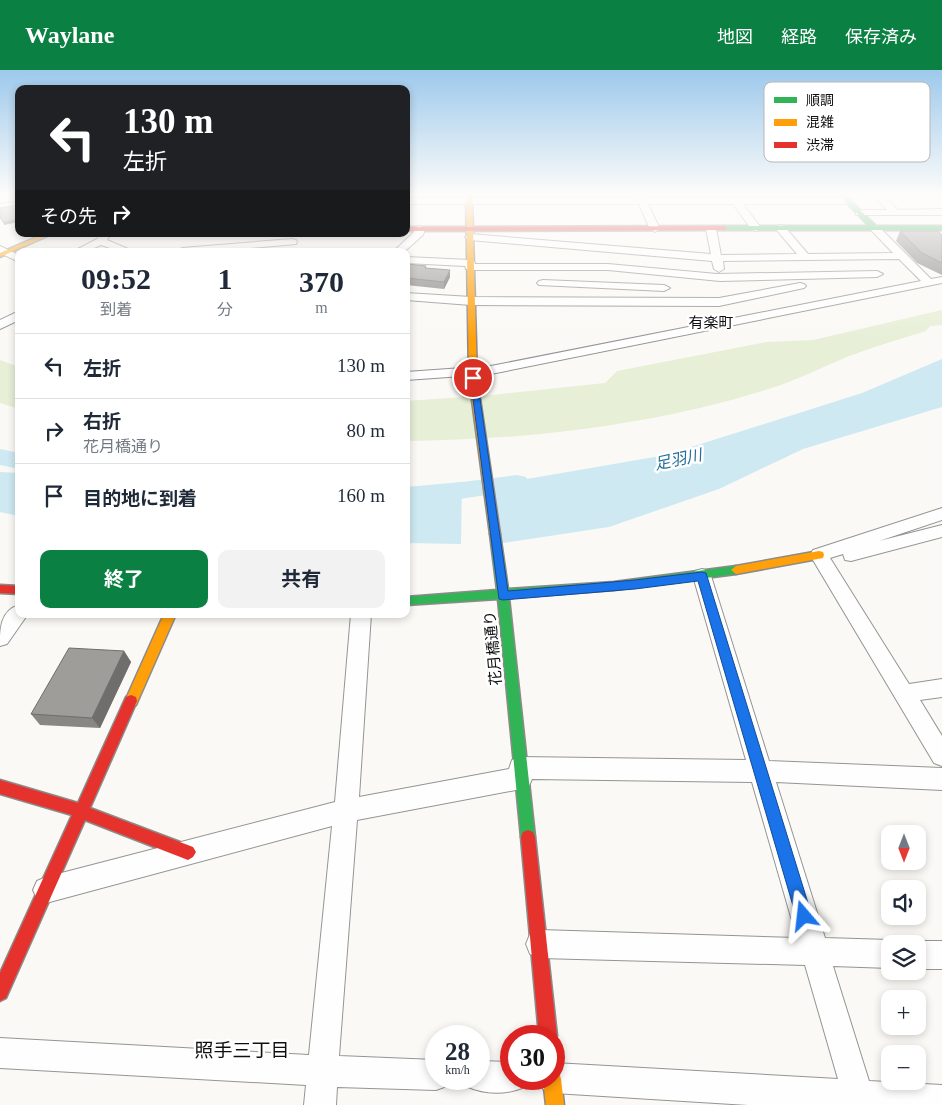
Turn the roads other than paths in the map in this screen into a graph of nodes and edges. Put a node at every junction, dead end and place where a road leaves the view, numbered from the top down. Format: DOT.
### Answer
graph roads {
  1 [pos="22,244"];
  2 [pos="264,244"];
  3 [pos="470,244"];
  4 [pos="537,244"];
  5 [pos="562,244"];
  6 [pos="715,244"];
  7 [pos="794,244"];
  8 [pos="890,244"];
  9 [pos="218,248"];
  10 [pos="613,249"];
  11 [pos="2,252"];
  12 [pos="902,256"];
  13 [pos="15,257"];
  14 [pos="805,257"];
  15 [pos="854,257"];
  16 [pos="718,258"];
  17 [pos="778,258"];
  18 [pos="410,260"];
  19 [pos="470,265"];
  20 [pos="541,266"];
  21 [pos="608,267"];
  22 [pos="666,273"];
  23 [pos="877,274"];
  24 [pos="792,276"];
  25 [pos="720,278"];
  26 [pos="942,280"];
  27 [pos="928,282"];
  28 [pos="543,283"];
  29 [pos="605,286"];
  30 [pos="664,288"];
  31 [pos="896,289"];
  32 [pos="807,291"];
  33 [pos="410,296"];
  34 [pos="471,301"];
  35 [pos="546,301"];
  36 [pos="672,302"];
  37 [pos="719,302"];
  38 [pos="826,303"];
  39 [pos="15,317"];
  40 [pos="735,322"];
  41 [pos="0,325"];
  42 [pos="15,331"];
  43 [pos="473,375"];
  44 [pos="410,376"];
  45 [pos="942,514"];
  46 [pos="942,531"];
  47 [pos="821,558"];
  48 [pos="702,576"];
  49 [pos="0,589"];
  50 [pos="15,590"];
  51 [pos="503,596"];
  52 [pos="410,601"];
  53 [pos="15,617"];
  54 [pos="168,618"];
  55 [pos="361,618"];
  56 [pos="0,638"];
  57 [pos="942,688"];
  58 [pos="904,694"];
  59 [pos="942,756"];
  60 [pos="761,771"];
  61 [pos="520,773"];
  62 [pos="942,780"];
  63 [pos="0,786"];
  64 [pos="81,811"];
  65 [pos="346,811"];
  66 [pos="188,852"];
  67 [pos="46,890"];
  68 [pos="540,944"];
  69 [pos="815,952"];
  70 [pos="881,954"];
  71 [pos="926,955"];
  72 [pos="942,955"];
  73 [pos="0,992"];
  74 [pos="547,1025"];
  75 [pos="0,1053"];
  76 [pos="323,1071"];
  77 [pos="425,1075"];
  78 [pos="565,1080"];
  79 [pos="554,1090"];
  80 [pos="859,1100"];
  81 [pos="942,1101"];
  82 [pos="320,1105"];
  83 [pos="555,1105"];
  1 -- 11 [label="street"];
  2 -- 9 [label="street"];
  3 -- 19 [label="street, 花月橋通り"];
  4 -- 20 [label="street"];
  5 -- 10 [label="street"];
  6 -- 16 [label="street"];
  7 -- 14 [label="street"];
  8 -- 12 [label="street"];
  10 -- 16 [label="street"];
  10 -- 21 [label="street"];
  11 -- 13 [label="street"];
  12 -- 15 [label="street"];
  12 -- 27 [label="street"];
  14 -- 15 [label="street"];
  14 -- 17 [label="street"];
  15 -- 23 [label="street"];
  16 -- 17 [label="street"];
  16 -- 25 [label="street"];
  17 -- 24 [label="street"];
  18 -- 19 [label="street"];
  19 -- 20 [label="street"];
  19 -- 34 [label="street, 花月橋通り"];
  20 -- 21 [label="street"];
  20 -- 28 [label="street"];
  21 -- 22 [label="street"];
  21 -- 29 [label="street"];
  22 -- 25 [label="street"];
  22 -- 30 [label="street"];
  23 -- 24 [label="street"];
  23 -- 31 [label="street"];
  24 -- 25 [label="street"];
  24 -- 32 [label="street"];
  25 -- 37 [label="street"];
  26 -- 27 [label="street"];
  27 -- 31 [label="street"];
  28 -- 29 [label="street"];
  28 -- 35 [label="street"];
  29 -- 30 [label="street"];
  30 -- 36 [label="street"];
  31 -- 38 [label="street"];
  32 -- 37 [label="street"];
  32 -- 38 [label="street"];
  33 -- 34 [label="street"];
  34 -- 35 [label="street"];
  34 -- 43 [label="street, 花月橋通り"];
  35 -- 36 [label="street"];
  36 -- 37 [label="street"];
  37 -- 40 [label="street"];
  38 -- 40 [label="street"];
  39 -- 41 [label="street"];
  40 -- 43 [label="street"];
  41 -- 42 [label="street"];
  43 -- 44 [label="street"];
  43 -- 51 [label="street, 花月橋通り"];
  45 -- 47 [label="street"];
  46 -- 47 [label="street"];
  47 -- 48 [label="street"];
  47 -- 58 [label="street"];
  48 -- 51 [label="street"];
  48 -- 60 [label="street"];
  49 -- 50 [label="street"];
  51 -- 52 [label="street"];
  51 -- 61 [label="street, 花月橋通り"];
  53 -- 56 [label="street"];
  54 -- 64 [label="street"];
  55 -- 65 [label="street"];
  57 -- 58 [label="street"];
  58 -- 59 [label="street"];
  60 -- 61 [label="street"];
  60 -- 62 [label="street"];
  60 -- 69 [label="street"];
  61 -- 65 [label="street"];
  61 -- 68 [label="street, 花月橋通り"];
  63 -- 64 [label="street"];
  64 -- 66 [label="street"];
  64 -- 67 [label="street"];
  65 -- 66 [label="street"];
  65 -- 76 [label="street"];
  66 -- 67 [label="street"];
  67 -- 73 [label="street"];
  68 -- 69 [label="street"];
  68 -- 74 [label="street, 花月橋通り"];
  69 -- 70 [label="street"];
  69 -- 80 [label="street"];
  71 -- 72 [label="street"];
  75 -- 76 [label="street"];
  76 -- 77 [label="street"];
  76 -- 82 [label="street"];
  78 -- 80 [label="street"];
  79 -- 83 [label="street"];
  80 -- 81 [label="street"];
}
